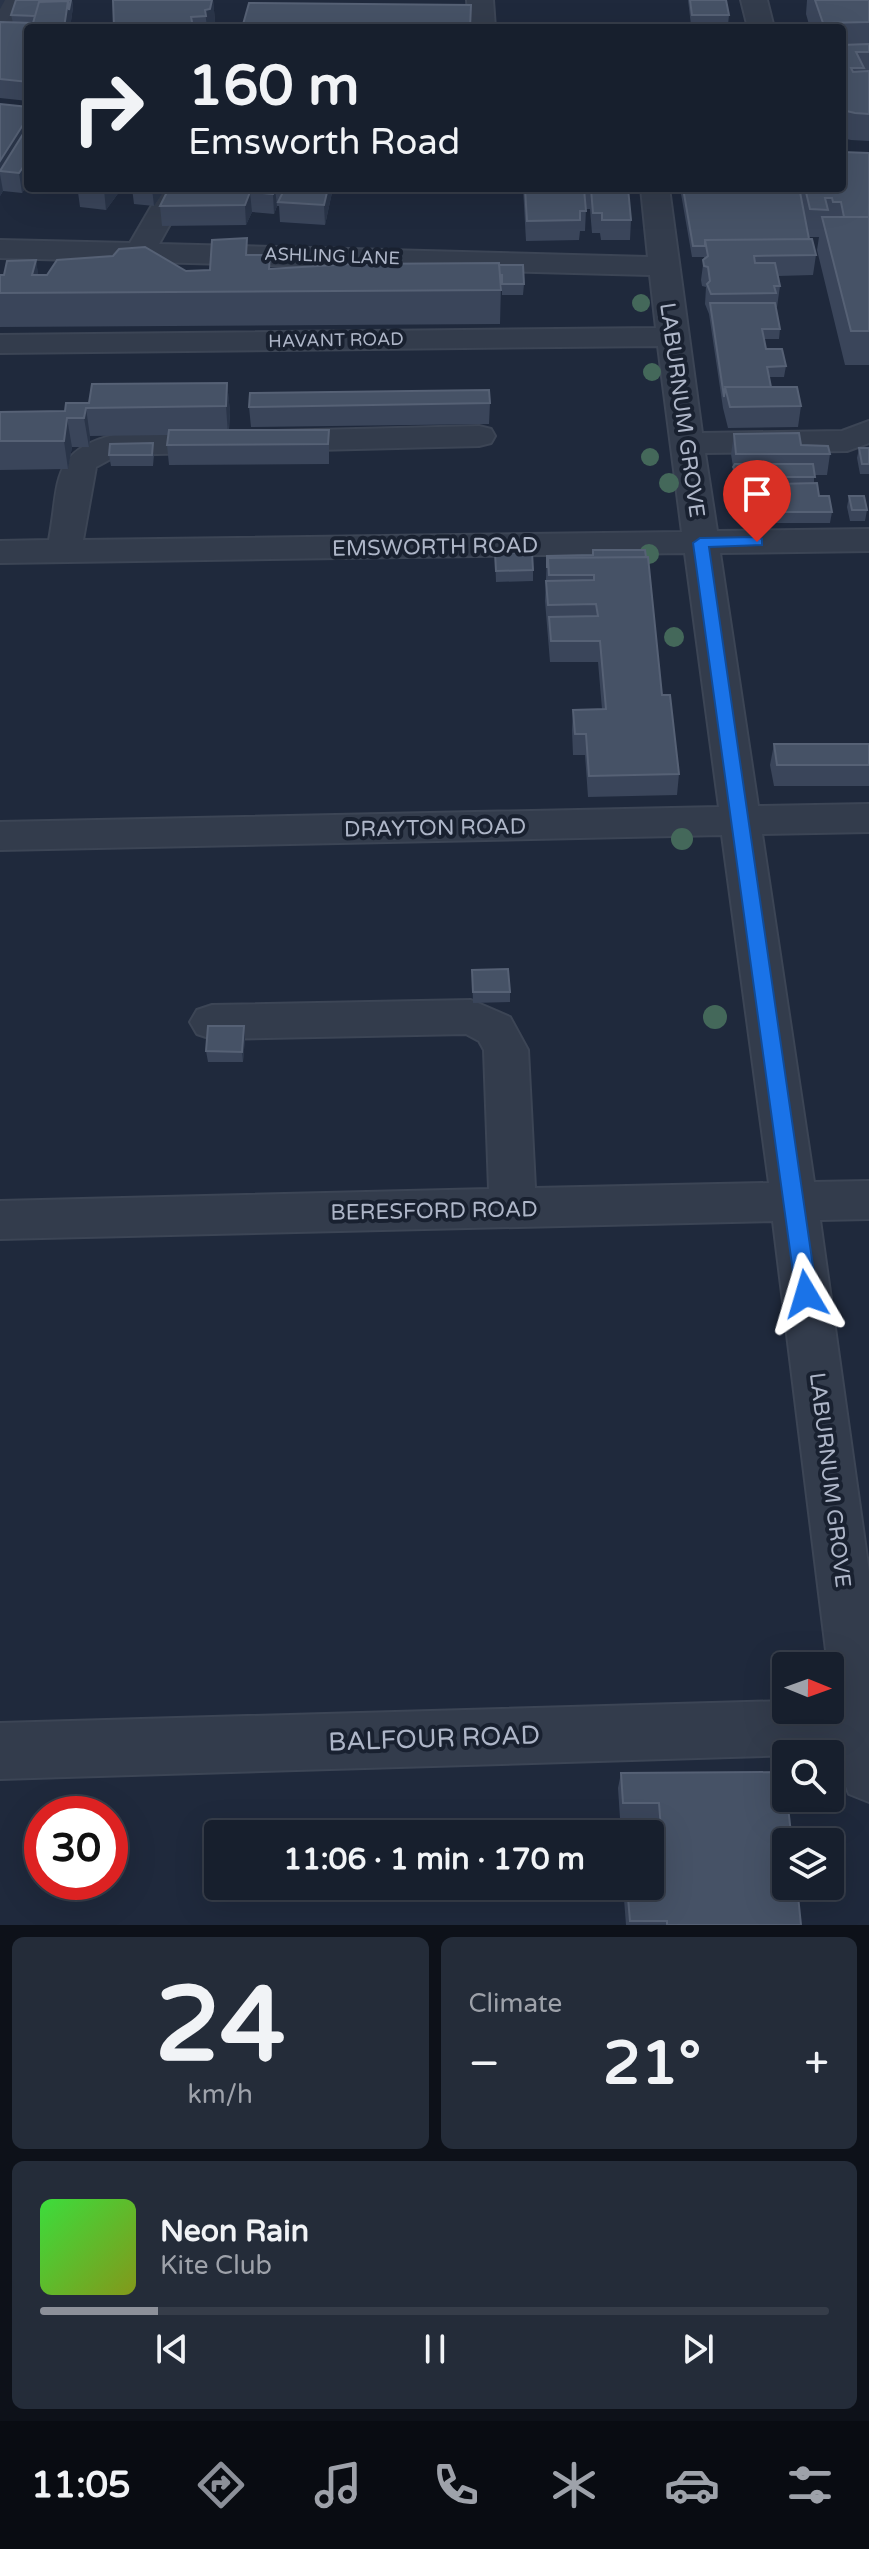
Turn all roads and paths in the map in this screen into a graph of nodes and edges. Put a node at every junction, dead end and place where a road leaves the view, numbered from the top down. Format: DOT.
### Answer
graph roads {
  1 [pos="11,0"];
  2 [pos="480,0"];
  3 [pos="754,0"];
  4 [pos="482,24"];
  5 [pos="760,24"];
  6 [pos="0,25"];
  7 [pos="174,192"];
  8 [pos="655,192"];
  9 [pos="0,249"];
  10 [pos="140,251"];
  11 [pos="664,266"];
  12 [pos="672,337"];
  13 [pos="0,344"];
  14 [pos="869,431"];
  15 [pos="479,436"];
  16 [pos="686,443"];
  17 [pos="869,540"];
  18 [pos="700,543"];
  19 [pos="64,551"];
  20 [pos="0,552"];
  21 [pos="869,818"];
  22 [pos="739,821"];
  23 [pos="0,836"];
  24 [pos="212,1022"];
  25 [pos="869,1200"];
  26 [pos="794,1201"];
  27 [pos="513,1208"];
  28 [pos="0,1220"];
  29 [pos="867,1742"];
  30 [pos="0,1751"];
  1 -- 6 [label="street"];
  2 -- 4 [label="street"];
  3 -- 5 [label="street"];
  7 -- 10 [label="street"];
  8 -- 11 [label="street, LABURNUM GROVE"];
  9 -- 10 [label="street, ASHLING LANE"];
  10 -- 11 [label="street, ASHLING LANE"];
  11 -- 12 [label="street, LABURNUM GROVE"];
  12 -- 13 [label="street, HAVANT ROAD"];
  12 -- 16 [label="street, LABURNUM GROVE"];
  14 -- 16 [label="street"];
  15 -- 19 [label="street"];
  16 -- 18 [label="street, LABURNUM GROVE"];
  17 -- 18 [label="street, EMSWORTH ROAD"];
  18 -- 19 [label="street, EMSWORTH ROAD"];
  18 -- 22 [label="street, LABURNUM GROVE"];
  19 -- 20 [label="street, EMSWORTH ROAD"];
  21 -- 22 [label="street, DRAYTON ROAD"];
  22 -- 23 [label="street, DRAYTON ROAD"];
  22 -- 26 [label="street, LABURNUM GROVE"];
  24 -- 27 [label="street"];
  25 -- 26 [label="street, BERESFORD ROAD"];
  26 -- 27 [label="street, BERESFORD ROAD"];
  26 -- 29 [label="street, LABURNUM GROVE"];
  27 -- 28 [label="street, BERESFORD ROAD"];
  29 -- 30 [label="street, BALFOUR ROAD"];
}
